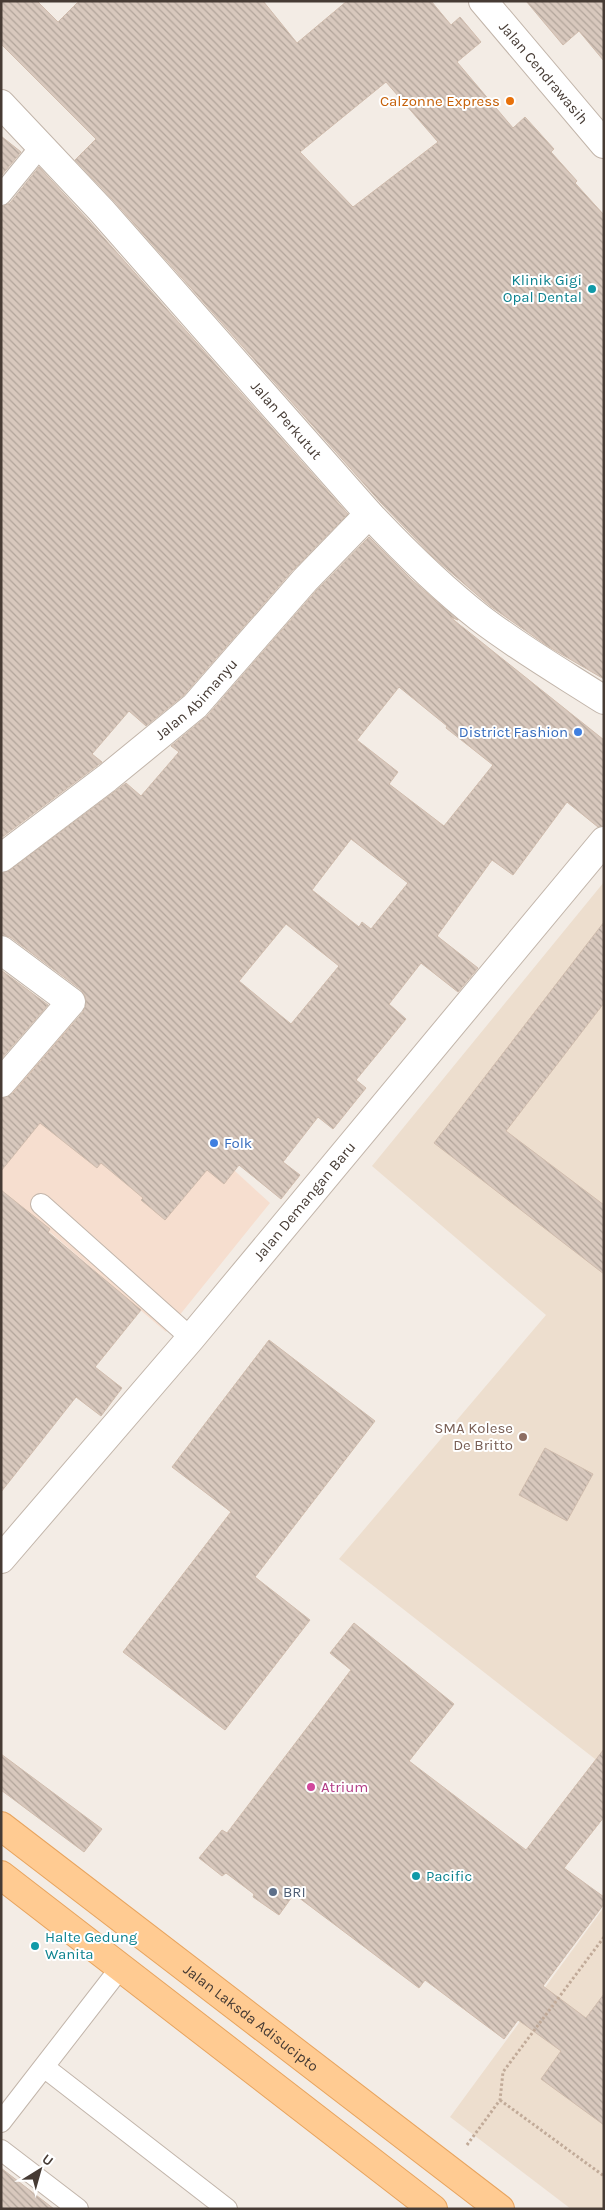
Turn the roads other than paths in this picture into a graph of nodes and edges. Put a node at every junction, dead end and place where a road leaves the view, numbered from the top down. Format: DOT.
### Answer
graph roads {
  1 [pos="483,1"];
  2 [pos="1,104"];
  3 [pos="604,144"];
  4 [pos="41,146"];
  5 [pos="1,194"];
  6 [pos="369,514"];
  7 [pos="604,700"];
  8 [pos="604,841"];
  9 [pos="1,858"];
  10 [pos="1,950"];
  11 [pos="1,1083"];
  12 [pos="41,1204"];
  13 [pos="191,1338"];
  14 [pos="1,1559"];
  15 [pos="1,1826"];
  16 [pos="1,1875"];
  17 [pos="121,1967"];
  18 [pos="44,2067"];
  19 [pos="1,2122"];
  20 [pos="1,2150"];
  21 [pos="491,2206"];
  22 [pos="78,2209"];
  23 [pos="227,2209"];
  24 [pos="433,2209"];
  1 -- 3 [label="street, Jalan Cendrawasih"];
  2 -- 4 [label="street, Jalan Perkutut"];
  4 -- 5 [label="lane"];
  4 -- 6 [label="street, Jalan Perkutut"];
  6 -- 7 [label="street, Jalan Perkutut"];
  6 -- 9 [label="street, Jalan Abimanyu"];
  8 -- 13 [label="street, Jalan Demangan Baru"];
  10 -- 11 [label="street"];
  12 -- 13 [label="lane"];
  13 -- 14 [label="street, Jalan Demangan Baru"];
  15 -- 21 [label="main road, Jalan Laksda Adisucipto"];
  16 -- 17 [label="main road"];
  17 -- 18 [label="lane"];
  17 -- 24 [label="main road"];
  18 -- 19 [label="lane"];
  18 -- 23 [label="lane"];
  20 -- 22 [label="lane"];
}
